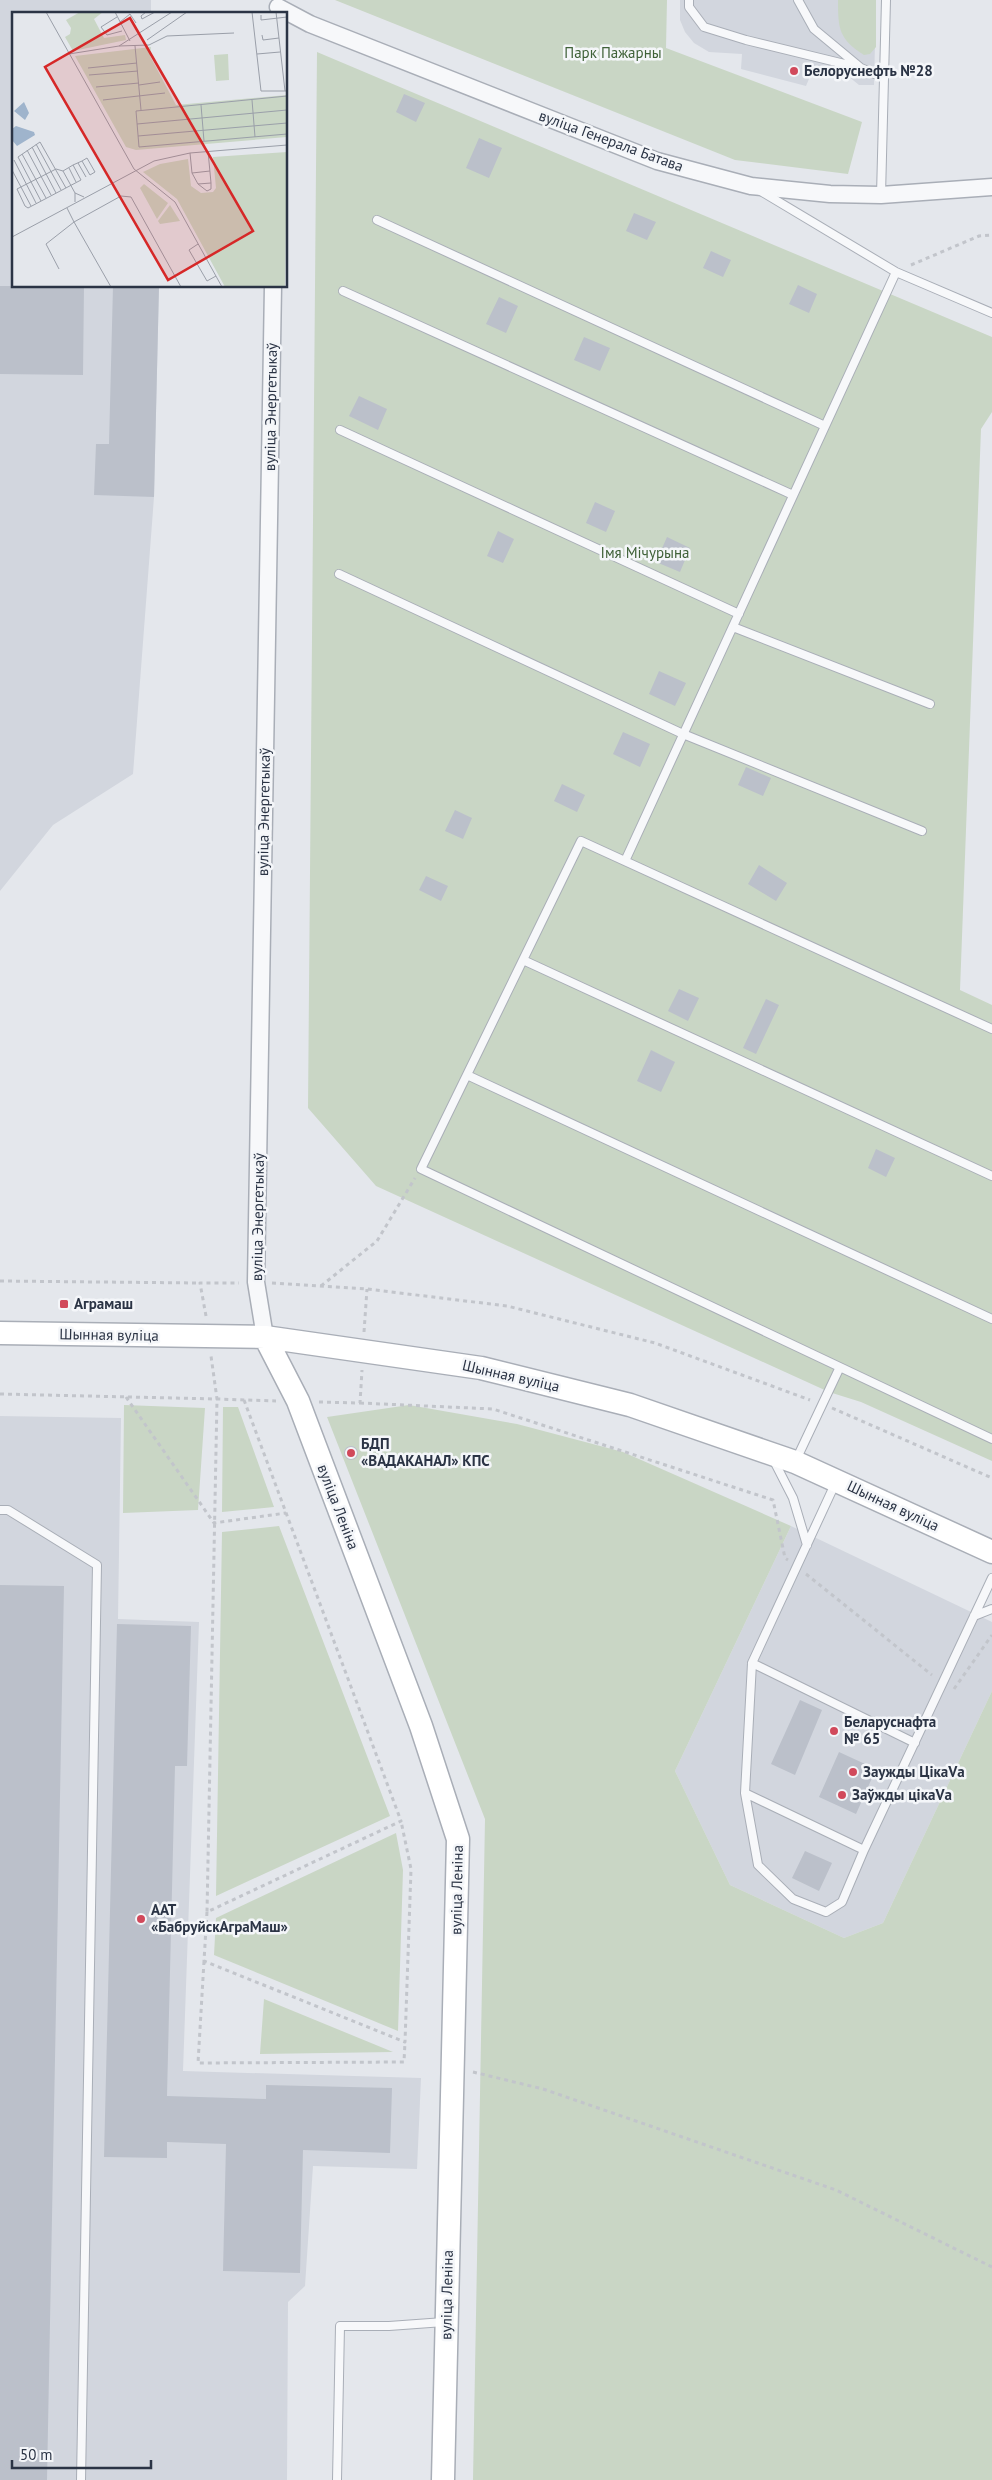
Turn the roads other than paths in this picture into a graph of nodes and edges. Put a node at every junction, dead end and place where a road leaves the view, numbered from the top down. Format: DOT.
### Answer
graph roads {
  1 [pos="689,0"];
  2 [pos="798,0"];
  3 [pos="886,0"];
  4 [pos="288,12"];
  5 [pos="861,68"];
  6 [pos="884,78"];
  7 [pos="750,186"];
  8 [pos="992,187"];
  9 [pos="881,195"];
  10 [pos="376,220"];
  11 [pos="896,272"];
  12 [pos="273,288"];
  13 [pos="343,291"];
  14 [pos="992,313"];
  15 [pos="825,426"];
  16 [pos="340,430"];
  17 [pos="793,495"];
  18 [pos="339,574"];
  19 [pos="739,614"];
  20 [pos="733,627"];
  21 [pos="930,704"];
  22 [pos="683,734"];
  23 [pos="922,831"];
  24 [pos="625,862"];
  25 [pos="523,960"];
  26 [pos="992,1029"];
  27 [pos="467,1075"];
  28 [pos="992,1176"];
  29 [pos="992,1319"];
  30 [pos="0,1333"];
  31 [pos="265,1337"];
  32 [pos="839,1369"];
  33 [pos="992,1439"];
  34 [pos="770,1453"];
  35 [pos="795,1462"];
  36 [pos="837,1480"];
  37 [pos="0,1510"];
  38 [pos="806,1545"];
  39 [pos="992,1552"];
  40 [pos="992,1578"];
  41 [pos="992,1609"];
  42 [pos="974,1616"];
  43 [pos="752,1663"];
  44 [pos="915,1743"];
  45 [pos="745,1793"];
  46 [pos="864,1850"];
  47 [pos="446,2322"];
  48 [pos="81,2480"];
  49 [pos="337,2480"];
  50 [pos="443,2480"];
  1 -- 5 [label="lane"];
  2 -- 5 [label="lane"];
  3 -- 6 [label="lane"];
  4 -- 7 [label="street, вуліца Генерала Батава"];
  5 -- 6 [label="lane"];
  6 -- 9 [label="lane"];
  7 -- 9 [label="street, вуліца Генерала Батава"];
  7 -- 11 [label="lane"];
  8 -- 9 [label="street, вуліца Генерала Батава"];
  10 -- 15 [label="lane"];
  11 -- 14 [label="lane"];
  11 -- 15 [label="lane"];
  12 -- 31 [label="street, вуліца Энергетыкаў"];
  13 -- 17 [label="lane"];
  15 -- 17 [label="lane"];
  16 -- 19 [label="lane"];
  17 -- 19 [label="lane"];
  18 -- 22 [label="lane"];
  19 -- 20 [label="lane"];
  20 -- 21 [label="lane"];
  20 -- 22 [label="lane"];
  22 -- 23 [label="lane"];
  22 -- 24 [label="lane"];
  24 -- 25 [label="lane"];
  24 -- 26 [label="lane"];
  25 -- 27 [label="lane"];
  25 -- 28 [label="lane"];
  27 -- 29 [label="lane"];
  27 -- 32 [label="lane"];
  30 -- 31 [label="main road, Шынная вуліца"];
  31 -- 34 [label="main road, Шынная вуліца"];
  31 -- 47 [label="main road, вуліца Леніна"];
  32 -- 33 [label="lane"];
  32 -- 35 [label="lane"];
  34 -- 35 [label="main road, Шынная вуліца"];
  34 -- 38 [label="lane"];
  35 -- 36 [label="main road, Шынная вуліца"];
  36 -- 38 [label="lane"];
  36 -- 39 [label="main road, Шынная вуліца"];
  37 -- 48 [label="lane"];
  38 -- 43 [label="lane"];
  40 -- 42 [label="lane"];
  41 -- 42 [label="lane"];
  42 -- 44 [label="lane"];
  43 -- 44 [label="lane"];
  43 -- 45 [label="lane"];
  44 -- 46 [label="lane"];
  45 -- 46 [label="lane"];
  45 -- 46 [label="lane"];
  47 -- 49 [label="lane"];
  47 -- 50 [label="main road, вуліца Леніна"];
}
